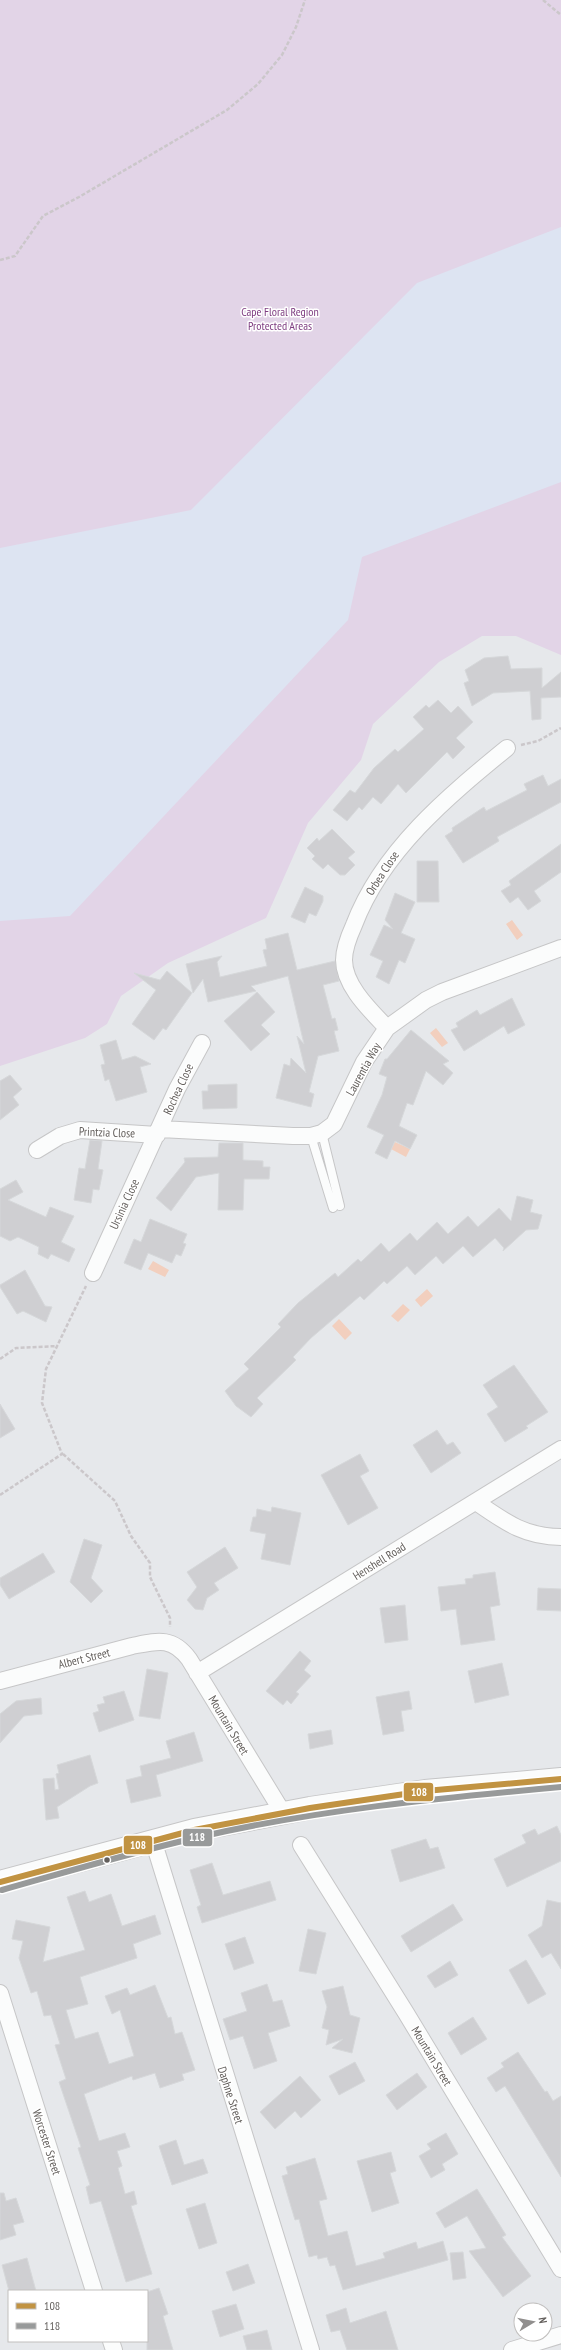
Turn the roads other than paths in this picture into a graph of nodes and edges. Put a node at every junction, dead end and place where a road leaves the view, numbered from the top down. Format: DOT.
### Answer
graph roads {
  1 [pos="507,748"];
  2 [pos="561,948"];
  3 [pos="386,1028"];
  4 [pos="202,1043"];
  5 [pos="158,1132"];
  6 [pos="316,1135"];
  7 [pos="37,1150"];
  8 [pos="336,1207"];
  9 [pos="92,1273"];
  10 [pos="561,1449"];
  11 [pos="476,1502"];
  12 [pos="561,1537"];
  13 [pos="170,1642"];
  14 [pos="197,1673"];
  15 [pos="0,1681"];
  16 [pos="561,1779"];
  17 [pos="282,1813"];
  18 [pos="153,1840"];
  19 [pos="301,1845"];
  20 [pos="0,1882"];
  21 [pos="0,1993"];
  22 [pos="561,2269"];
  23 [pos="94,2290"];
  24 [pos="561,2334"];
  25 [pos="311,2350"];
  26 [pos="512,2350"];
  1 -- 3 [label="street, Orbea Close"];
  2 -- 3 [label="street, Laurentia Way"];
  3 -- 6 [label="street, Laurentia Way"];
  4 -- 5 [label="street, Rochea Close"];
  5 -- 6 [label="street"];
  5 -- 7 [label="street, Printzia Close"];
  5 -- 9 [label="street, Ursinia Close"];
  6 -- 8 [label="lane"];
  10 -- 11 [label="street, Henshell Road"];
  11 -- 12 [label="street"];
  11 -- 14 [label="street, Henshell Road"];
  13 -- 14 [label="street, Mountain Street"];
  13 -- 15 [label="street, Albert Street"];
  14 -- 17 [label="street, Mountain Street"];
  16 -- 17 [label="street"];
  17 -- 18 [label="street"];
  18 -- 20 [label="street"];
  18 -- 25 [label="street, Daphne Street"];
  19 -- 22 [label="street, Mountain Street"];
  21 -- 23 [label="street, Worcester Street"];
  24 -- 26 [label="street"];
}
